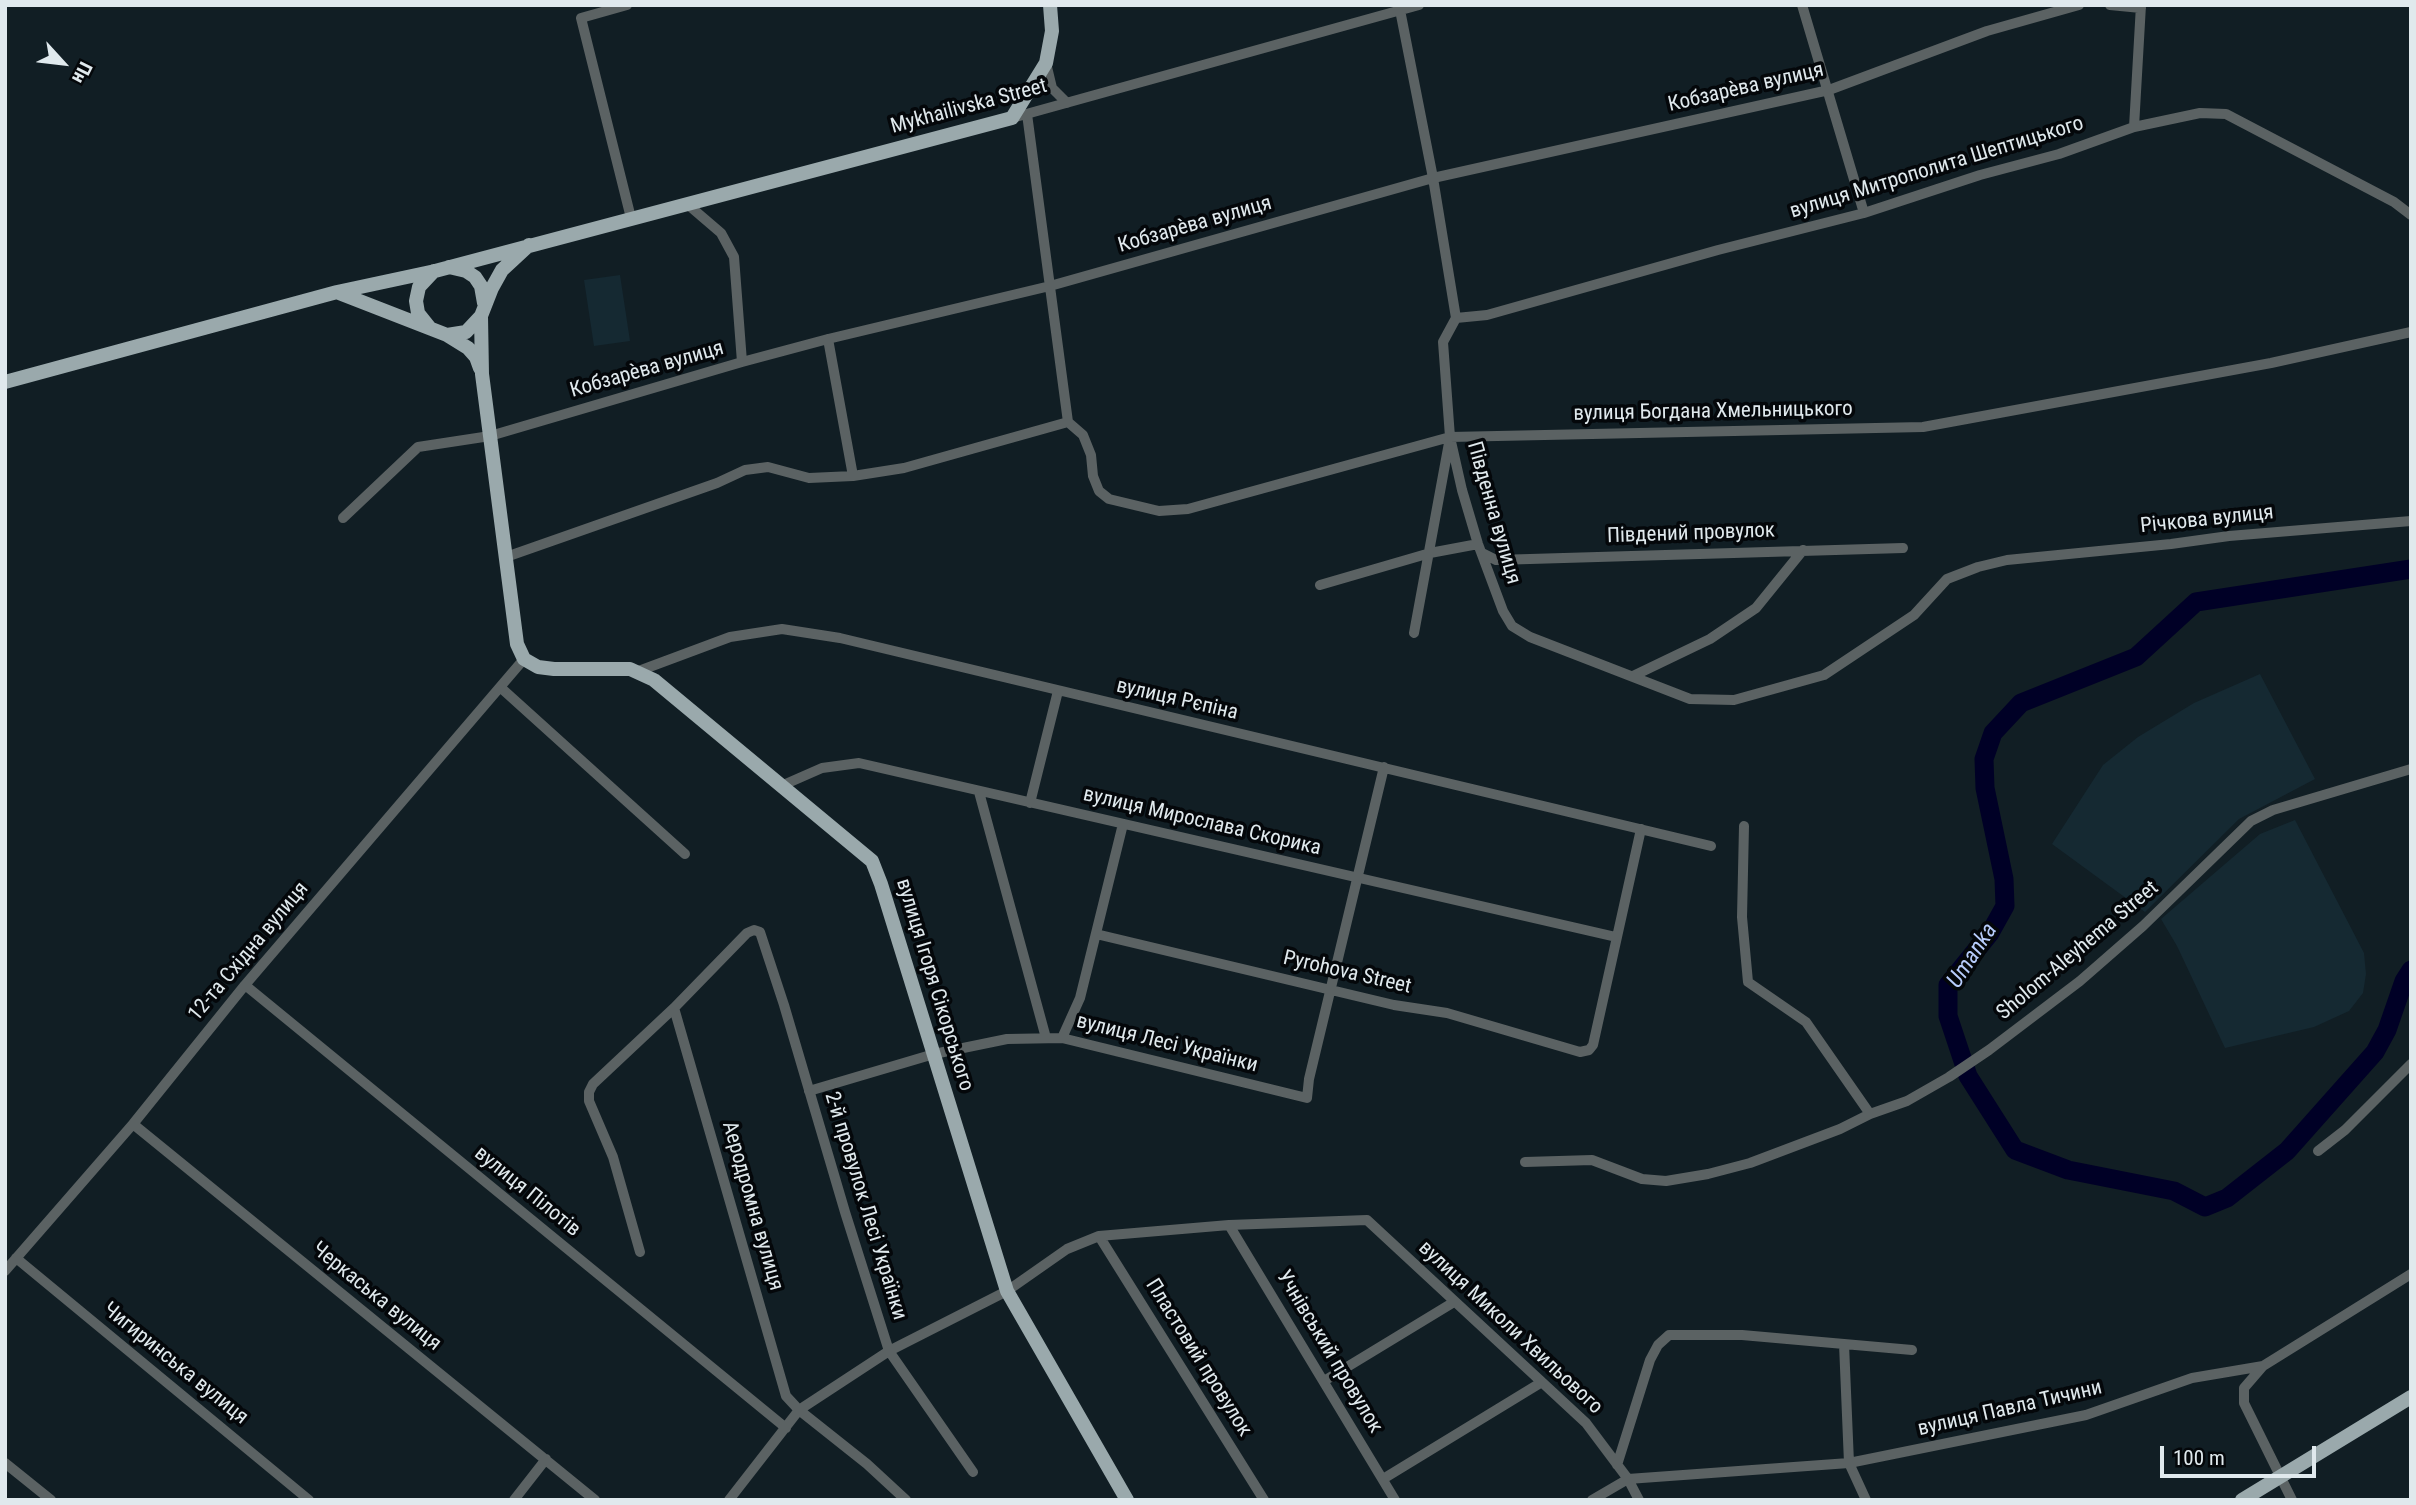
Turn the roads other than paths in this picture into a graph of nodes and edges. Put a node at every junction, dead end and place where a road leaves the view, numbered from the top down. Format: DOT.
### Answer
graph roads {
  1 [pos="627,5"];
  2 [pos="1050,5"];
  3 [pos="1419,5"];
  4 [pos="1802,5"];
  5 [pos="2078,5"];
  6 [pos="2110,5"];
  7 [pos="2141,7"];
  8 [pos="1400,10"];
  9 [pos="1046,63"];
  10 [pos="1829,90"];
  11 [pos="1067,103"];
  12 [pos="1019,116"];
  13 [pos="2134,127"];
  14 [pos="1433,178"];
  15 [pos="685,204"];
  16 [pos="1864,213"];
  17 [pos="2411,215"];
  18 [pos="631,218"];
  19 [pos="529,245"];
  20 [pos="440,269"];
  21 [pos="1050,286"];
  22 [pos="337,292"];
  23 [pos="483,311"];
  24 [pos="1456,318"];
  25 [pos="2411,332"];
  26 [pos="440,333"];
  27 [pos="828,339"];
  28 [pos="742,362"];
  29 [pos="482,374"];
  30 [pos="5,382"];
  31 [pos="1068,422"];
  32 [pos="491,436"];
  33 [pos="1450,437"];
  34 [pos="853,476"];
  35 [pos="343,518"];
  36 [pos="2411,521"];
  37 [pos="1480,548"];
  38 [pos="1903,548"];
  39 [pos="1803,550"];
  40 [pos="1430,553"];
  41 [pos="506,557"];
  42 [pos="1320,585"];
  43 [pos="1414,633"];
  44 [pos="524,659"];
  45 [pos="636,672"];
  46 [pos="1633,676"];
  47 [pos="499,687"];
  48 [pos="1058,691"];
  49 [pos="1734,700"];
  50 [pos="1384,767"];
  51 [pos="2411,769"];
  52 [pos="781,786"];
  53 [pos="979,792"];
  54 [pos="1030,803"];
  55 [pos="1123,824"];
  56 [pos="1744,826"];
  57 [pos="1641,829"];
  58 [pos="1711,846"];
  59 [pos="685,854"];
  60 [pos="1358,877"];
  61 [pos="1096,934"];
  62 [pos="1616,937"];
  63 [pos="245,985"];
  64 [pos="1331,989"];
  65 [pos="674,1008"];
  66 [pos="1046,1038"];
  67 [pos="1062,1038"];
  68 [pos="934,1054"];
  69 [pos="2411,1063"];
  70 [pos="809,1090"];
  71 [pos="1870,1114"];
  72 [pos="133,1124"];
  73 [pos="2318,1151"];
  74 [pos="1525,1162"];
  75 [pos="1229,1225"];
  76 [pos="1099,1236"];
  77 [pos="640,1252"];
  78 [pos="16,1258"];
  79 [pos="5,1271"];
  80 [pos="2411,1274"];
  81 [pos="1007,1291"];
  82 [pos="1454,1301"];
  83 [pos="1844,1344"];
  84 [pos="1912,1350"];
  85 [pos="889,1351"];
  86 [pos="2263,1366"];
  87 [pos="1324,1381"];
  88 [pos="1542,1382"];
  89 [pos="2411,1397"];
  90 [pos="799,1410"];
  91 [pos="786,1428"];
  92 [pos="546,1460"];
  93 [pos="1849,1462"];
  94 [pos="5,1463"];
  95 [pos="1617,1465"];
  96 [pos="973,1472"];
  97 [pos="2279,1477"];
  98 [pos="1383,1479"];
  99 [pos="1628,1479"];
  100 [pos="51,1500"];
  101 [pos="310,1500"];
  102 [pos="514,1500"];
  103 [pos="595,1500"];
  104 [pos="729,1500"];
  105 [pos="906,1500"];
  106 [pos="1127,1500"];
  107 [pos="1264,1500"];
  108 [pos="1395,1500"];
  109 [pos="1592,1500"];
  110 [pos="1639,1500"];
  111 [pos="1866,1500"];
  112 [pos="2242,1500"];
  113 [pos="2292,1500"];
  1 -- 18 [label="street"];
  2 -- 9 [label="main road"];
  3 -- 8 [label="street, Mykhailivska Street"];
  4 -- 10 [label="street"];
  5 -- 10 [label="street, Кобзарèва вулиця"];
  6 -- 7 [label="street"];
  7 -- 13 [label="street"];
  8 -- 11 [label="street, Mykhailivska Street"];
  8 -- 14 [label="street"];
  9 -- 11 [label="street"];
  9 -- 12 [label="main road"];
  10 -- 14 [label="street, Кобзарèва вулиця"];
  10 -- 16 [label="street"];
  11 -- 12 [label="street, Mykhailivska Street"];
  12 -- 15 [label="main road, Mykhailivska Street"];
  12 -- 21 [label="street"];
  13 -- 16 [label="street, вулиця Митрополита Шептицького"];
  13 -- 17 [label="street, вулиця Митрополита Шептицького"];
  14 -- 21 [label="street, Кобзарèва вулиця"];
  14 -- 24 [label="street"];
  15 -- 18 [label="main road, Mykhailivska Street"];
  15 -- 28 [label="street"];
  16 -- 24 [label="street, вулиця Митрополита Шептицького"];
  18 -- 19 [label="main road, Mykhailivska Street"];
  19 -- 20 [label="main road, Mykhailivska Street"];
  19 -- 23 [label="main road"];
  20 -- 22 [label="main road, Mykhailivska Street"];
  20 -- 23 [label="main road"];
  20 -- 26 [label="main road"];
  21 -- 27 [label="street, Кобзарèва вулиця"];
  21 -- 31 [label="street"];
  22 -- 26 [label="main road"];
  22 -- 30 [label="main road, Mykhailivska Street"];
  23 -- 26 [label="main road"];
  23 -- 29 [label="main road"];
  24 -- 33 [label="street, Південна вулиця"];
  25 -- 33 [label="street, вулиця Богдана Хмельницького"];
  26 -- 29 [label="main road"];
  27 -- 28 [label="street, Кобзарèва вулиця"];
  27 -- 34 [label="street"];
  28 -- 32 [label="street, Кобзарèва вулиця"];
  29 -- 32 [label="main road"];
  31 -- 33 [label="street, вулиця Богдана Хмельницького"];
  31 -- 34 [label="street"];
  32 -- 35 [label="street, Кобзарèва вулиця"];
  32 -- 41 [label="main road"];
  33 -- 37 [label="street, Південна вулиця"];
  33 -- 40 [label="street"];
  34 -- 41 [label="street"];
  36 -- 49 [label="street, Річкова вулиця"];
  37 -- 39 [label="street, Південий провулок"];
  37 -- 40 [label="street, Південий провулок"];
  37 -- 46 [label="street, Південна вулиця"];
  38 -- 39 [label="street, Південий провулок"];
  39 -- 46 [label="street"];
  40 -- 42 [label="street, Південий провулок"];
  40 -- 43 [label="street"];
  41 -- 44 [label="main road"];
  44 -- 45 [label="main road, вулиця Ігоря Сікорського"];
  44 -- 47 [label="street, 12-та Східна вулиця"];
  45 -- 48 [label="street, вулиця Рєпіна"];
  45 -- 52 [label="main road, вулиця Ігоря Сікорського"];
  46 -- 49 [label="street, Південна вулиця"];
  47 -- 59 [label="street"];
  47 -- 63 [label="street, 12-та Східна вулиця"];
  48 -- 50 [label="street, вулиця Рєпіна"];
  48 -- 54 [label="street"];
  50 -- 57 [label="street, вулиця Рєпіна"];
  50 -- 60 [label="street"];
  51 -- 71 [label="street, Sholom-Aleyhema Street"];
  52 -- 53 [label="street, вулиця Мирослава Скорика"];
  52 -- 68 [label="main road, вулиця Ігоря Сікорського"];
  53 -- 54 [label="street, вулиця Мирослава Скорика"];
  53 -- 66 [label="street"];
  54 -- 55 [label="street, вулиця Мирослава Скорика"];
  55 -- 60 [label="street, вулиця Мирослава Скорика"];
  55 -- 61 [label="street"];
  56 -- 71 [label="street"];
  57 -- 58 [label="street, вулиця Рєпіна"];
  57 -- 62 [label="street"];
  60 -- 62 [label="street, вулиця Мирослава Скорика"];
  60 -- 64 [label="street"];
  61 -- 64 [label="street, Pyrohova Street"];
  61 -- 67 [label="street"];
  62 -- 64 [label="street, Pyrohova Street"];
  63 -- 72 [label="street, 12-та Східна вулиця"];
  63 -- 91 [label="street, вулиця Пілотів"];
  64 -- 67 [label="street, вулиця Лесі Українки"];
  65 -- 70 [label="street, 2-й провулок Лесі Українки"];
  65 -- 77 [label="street"];
  65 -- 90 [label="street, Аеродромна вулиця"];
  66 -- 67 [label="street, вулиця Лесі Українки"];
  66 -- 68 [label="street, вулиця Лесі Українки"];
  68 -- 70 [label="street, вулиця Лесі Українки"];
  68 -- 81 [label="main road, вулиця Ігоря Сікорського"];
  69 -- 73 [label="street"];
  70 -- 85 [label="street, 2-й провулок Лесі Українки"];
  71 -- 74 [label="street, Sholom-Aleyhema Street"];
  72 -- 78 [label="street, 12-та Східна вулиця"];
  72 -- 92 [label="street, Черкаська вулиця"];
  75 -- 76 [label="street"];
  75 -- 82 [label="street, вулиця Миколи Хвильового"];
  75 -- 87 [label="street, Учнівський провулок"];
  76 -- 81 [label="street"];
  76 -- 107 [label="street, Пластовий провулок"];
  78 -- 79 [label="street, 12-та Східна вулиця"];
  78 -- 101 [label="street, Чигиринська вулиця"];
  80 -- 86 [label="street, вулиця Павла Тичини"];
  81 -- 85 [label="street"];
  81 -- 106 [label="main road, вулиця Ігоря Сікорського"];
  82 -- 87 [label="street"];
  82 -- 88 [label="street, вулиця Миколи Хвильового"];
  83 -- 84 [label="street"];
  83 -- 93 [label="street"];
  83 -- 95 [label="street"];
  85 -- 90 [label="street"];
  85 -- 96 [label="street, 2-й провулок Лесі Українки"];
  86 -- 93 [label="street, вулиця Павла Тичини"];
  86 -- 97 [label="street"];
  87 -- 98 [label="street, Учнівський провулок"];
  88 -- 95 [label="street, вулиця Миколи Хвильового"];
  88 -- 98 [label="street"];
  89 -- 97 [label="main road"];
  90 -- 91 [label="street"];
  90 -- 105 [label="street"];
  91 -- 104 [label="street"];
  92 -- 102 [label="street"];
  92 -- 103 [label="street, Черкаська вулиця"];
  93 -- 99 [label="street, вулиця Павла Тичини"];
  93 -- 111 [label="street"];
  94 -- 100 [label="street"];
  95 -- 99 [label="street, вулиця Миколи Хвильового"];
  97 -- 112 [label="main road"];
  97 -- 113 [label="street"];
  98 -- 108 [label="street, Учнівський провулок"];
  99 -- 109 [label="street, вулиця Павла Тичини"];
  99 -- 110 [label="street, вулиця Миколи Хвильового"];
}
